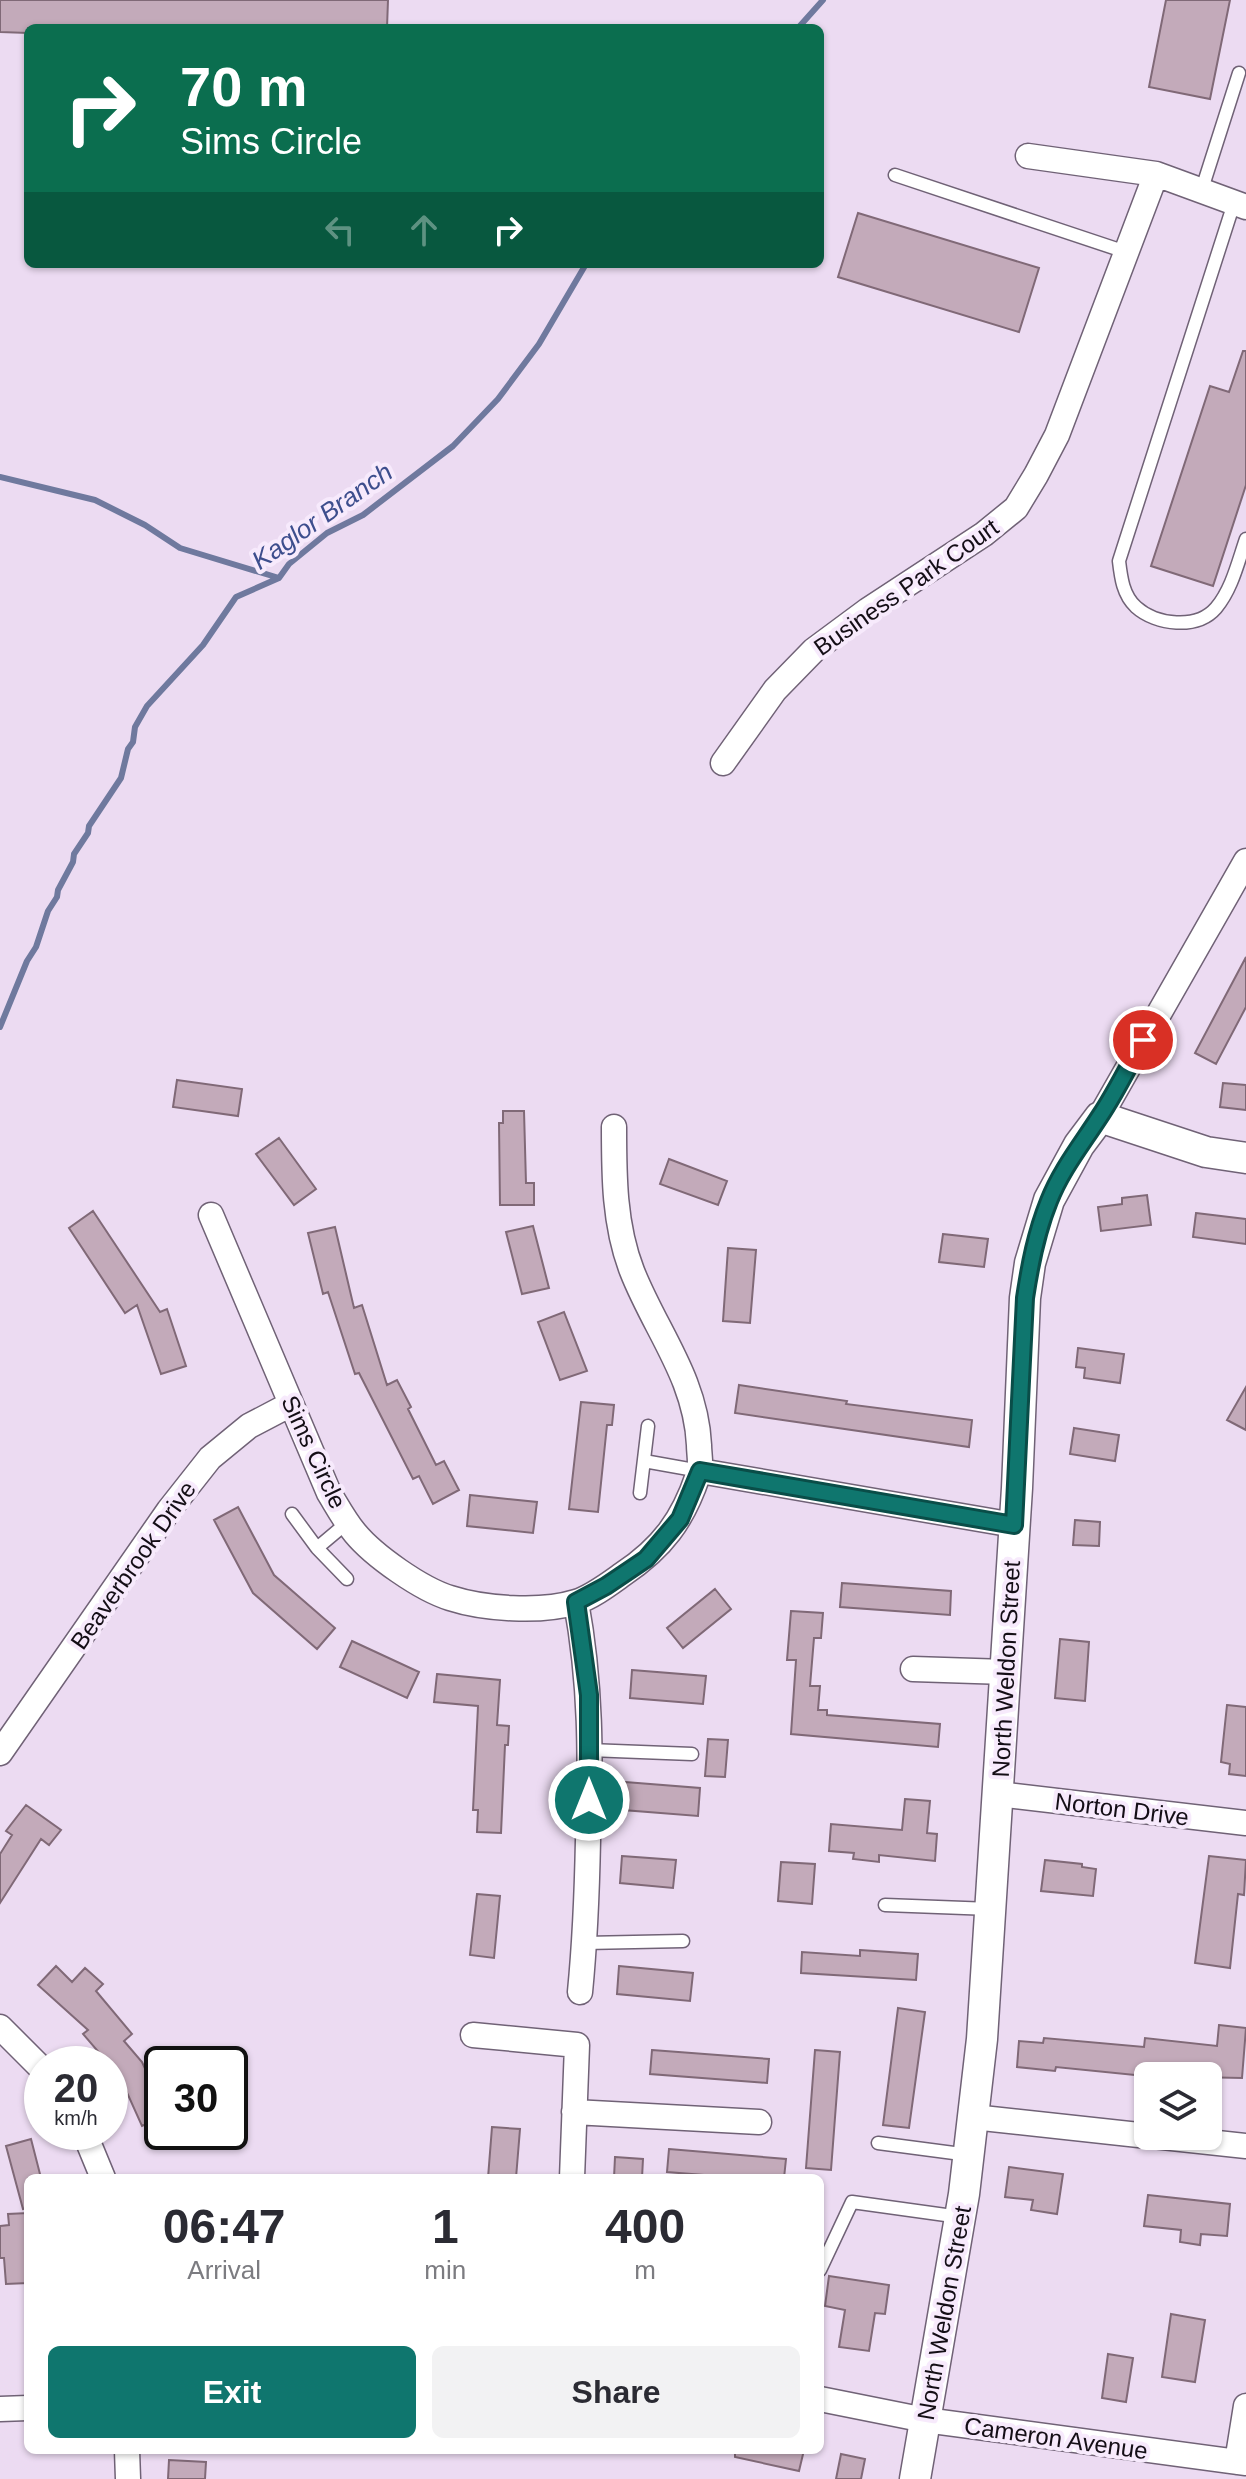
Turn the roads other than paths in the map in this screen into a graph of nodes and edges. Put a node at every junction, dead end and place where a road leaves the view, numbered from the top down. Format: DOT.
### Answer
graph roads {
  1 [pos="1239,73"];
  2 [pos="1028,156"];
  3 [pos="1156,174"];
  4 [pos="895,175"];
  5 [pos="1201,192"];
  6 [pos="1240,205"];
  7 [pos="1126,252"];
  8 [pos="1246,539"];
  9 [pos="723,763"];
  10 [pos="1246,861"];
  11 [pos="1100,1117"];
  12 [pos="614,1127"];
  13 [pos="1246,1158"];
  14 [pos="211,1215"];
  15 [pos="291,1404"];
  16 [pos="648,1426"];
  17 [pos="644,1461"];
  18 [pos="700,1471"];
  19 [pos="640,1493"];
  20 [pos="292,1514"];
  21 [pos="348,1522"];
  22 [pos="1014,1525"];
  23 [pos="317,1548"];
  24 [pos="347,1579"];
  25 [pos="576,1602"];
  26 [pos="913,1669"];
  27 [pos="1006,1672"];
  28 [pos="589,1750"];
  29 [pos="0,1753"];
  30 [pos="692,1754"];
  31 [pos="998,1794"];
  32 [pos="1246,1823"];
  33 [pos="885,1905"];
  34 [pos="991,1909"];
  35 [pos="683,1941"];
  36 [pos="585,1943"];
  37 [pos="580,1992"];
  38 [pos="0,2027"];
  39 [pos="473,2035"];
  40 [pos="24,2051"];
  41 [pos="574,2112"];
  42 [pos="973,2117"];
  43 [pos="759,2122"];
  44 [pos="1134,2134"];
  45 [pos="878,2143"];
  46 [pos="1222,2144"];
  47 [pos="1246,2146"];
  48 [pos="91,2150"];
  49 [pos="969,2155"];
  50 [pos="101,2174"];
  51 [pos="572,2174"];
  52 [pos="960,2217"];
  53 [pos="824,2262"];
  54 [pos="824,2400"];
  55 [pos="1246,2406"];
  56 [pos="24,2408"];
  57 [pos="0,2409"];
  58 [pos="925,2420"];
  59 [pos="127,2454"];
  60 [pos="1241,2463"];
  61 [pos="128,2479"];
  62 [pos="915,2479"];
  1 -- 5 [label="lane"];
  2 -- 3 [label="street"];
  3 -- 5 [label="street"];
  3 -- 7 [label="street, Business Park Court"];
  4 -- 7 [label="lane"];
  5 -- 6 [label="street"];
  6 -- 8 [label="lane"];
  7 -- 9 [label="street, Business Park Court"];
  10 -- 11 [label="street, North Weldon Street"];
  11 -- 13 [label="street"];
  11 -- 22 [label="street, North Weldon Street"];
  12 -- 18 [label="street, Sims Circle"];
  14 -- 15 [label="street, Sims Circle"];
  15 -- 21 [label="street, Sims Circle"];
  15 -- 29 [label="street, Beaverbrook Drive"];
  16 -- 17 [label="lane"];
  17 -- 18 [label="lane"];
  17 -- 19 [label="lane"];
  18 -- 22 [label="street"];
  18 -- 25 [label="street, Sims Circle"];
  20 -- 23 [label="lane"];
  21 -- 23 [label="lane"];
  21 -- 25 [label="street, Sims Circle"];
  22 -- 27 [label="street, North Weldon Street"];
  23 -- 24 [label="lane"];
  25 -- 28 [label="street"];
  26 -- 27 [label="street"];
  27 -- 31 [label="street, North Weldon Street"];
  28 -- 30 [label="lane"];
  28 -- 36 [label="street"];
  31 -- 32 [label="street, Norton Drive"];
  31 -- 34 [label="street, North Weldon Street"];
  33 -- 34 [label="lane"];
  34 -- 42 [label="street, North Weldon Street"];
  35 -- 36 [label="lane"];
  36 -- 37 [label="street"];
  38 -- 40 [label="street"];
  39 -- 41 [label="street"];
  41 -- 43 [label="street"];
  41 -- 51 [label="street"];
  42 -- 44 [label="street"];
  42 -- 49 [label="street, North Weldon Street"];
  45 -- 49 [label="lane"];
  46 -- 47 [label="street"];
  48 -- 50 [label="street"];
  49 -- 52 [label="street, North Weldon Street"];
  52 -- 53 [label="lane"];
  52 -- 58 [label="street, North Weldon Street"];
  54 -- 58 [label="street, Cameron Avenue"];
  55 -- 60 [label="street"];
  56 -- 57 [label="street"];
  58 -- 60 [label="street, Cameron Avenue"];
  58 -- 62 [label="street, North Weldon Street"];
  59 -- 61 [label="street"];
}
